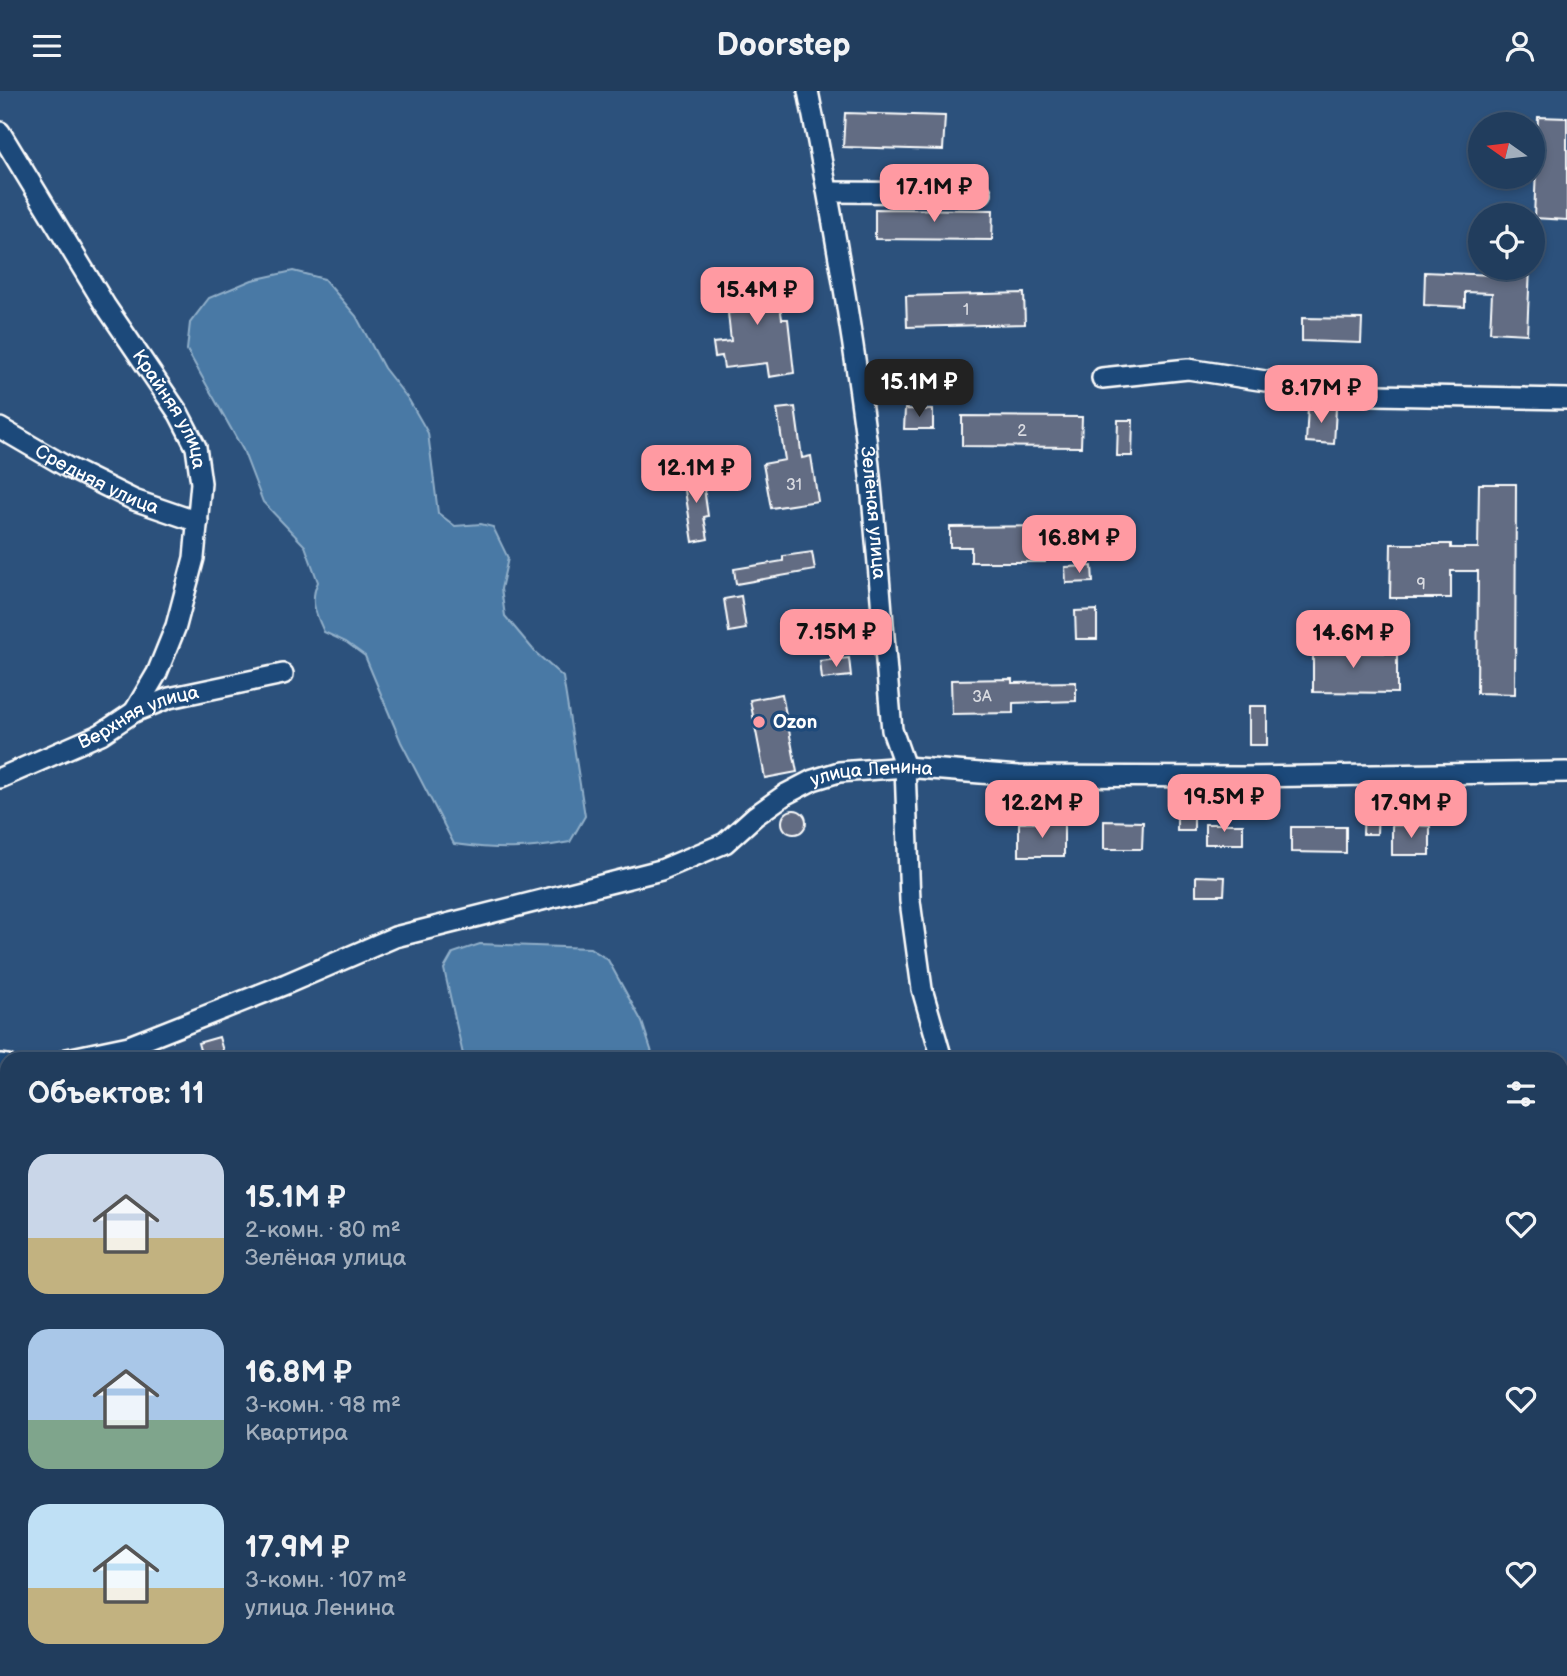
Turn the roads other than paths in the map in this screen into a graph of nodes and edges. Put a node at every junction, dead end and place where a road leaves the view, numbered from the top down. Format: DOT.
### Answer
graph roads {
  1 [pos="808,91"];
  2 [pos="0,132"];
  3 [pos="828,192"];
  4 [pos="981,193"];
  5 [pos="1102,378"];
  6 [pos="1567,399"];
  7 [pos="0,428"];
  8 [pos="198,522"];
  9 [pos="283,674"];
  10 [pos="134,712"];
  11 [pos="905,768"];
  12 [pos="1567,772"];
  13 [pos="0,779"];
  14 [pos="132,1052"];
  15 [pos="940,1052"];
  1 -- 3 [label="street, Зелёная улица"];
  2 -- 8 [label="street, Крайняя улица"];
  3 -- 4 [label="street"];
  3 -- 11 [label="street, Зелёная улица"];
  5 -- 6 [label="street"];
  7 -- 8 [label="street, Средняя улица"];
  8 -- 10 [label="street, Крайняя улица"];
  9 -- 10 [label="street, Верхняя улица"];
  10 -- 13 [label="street, Верхняя улица"];
  11 -- 12 [label="street, улица Ленина"];
  11 -- 14 [label="street, улица Ленина"];
  11 -- 15 [label="street, Зелёная улица"];
}
